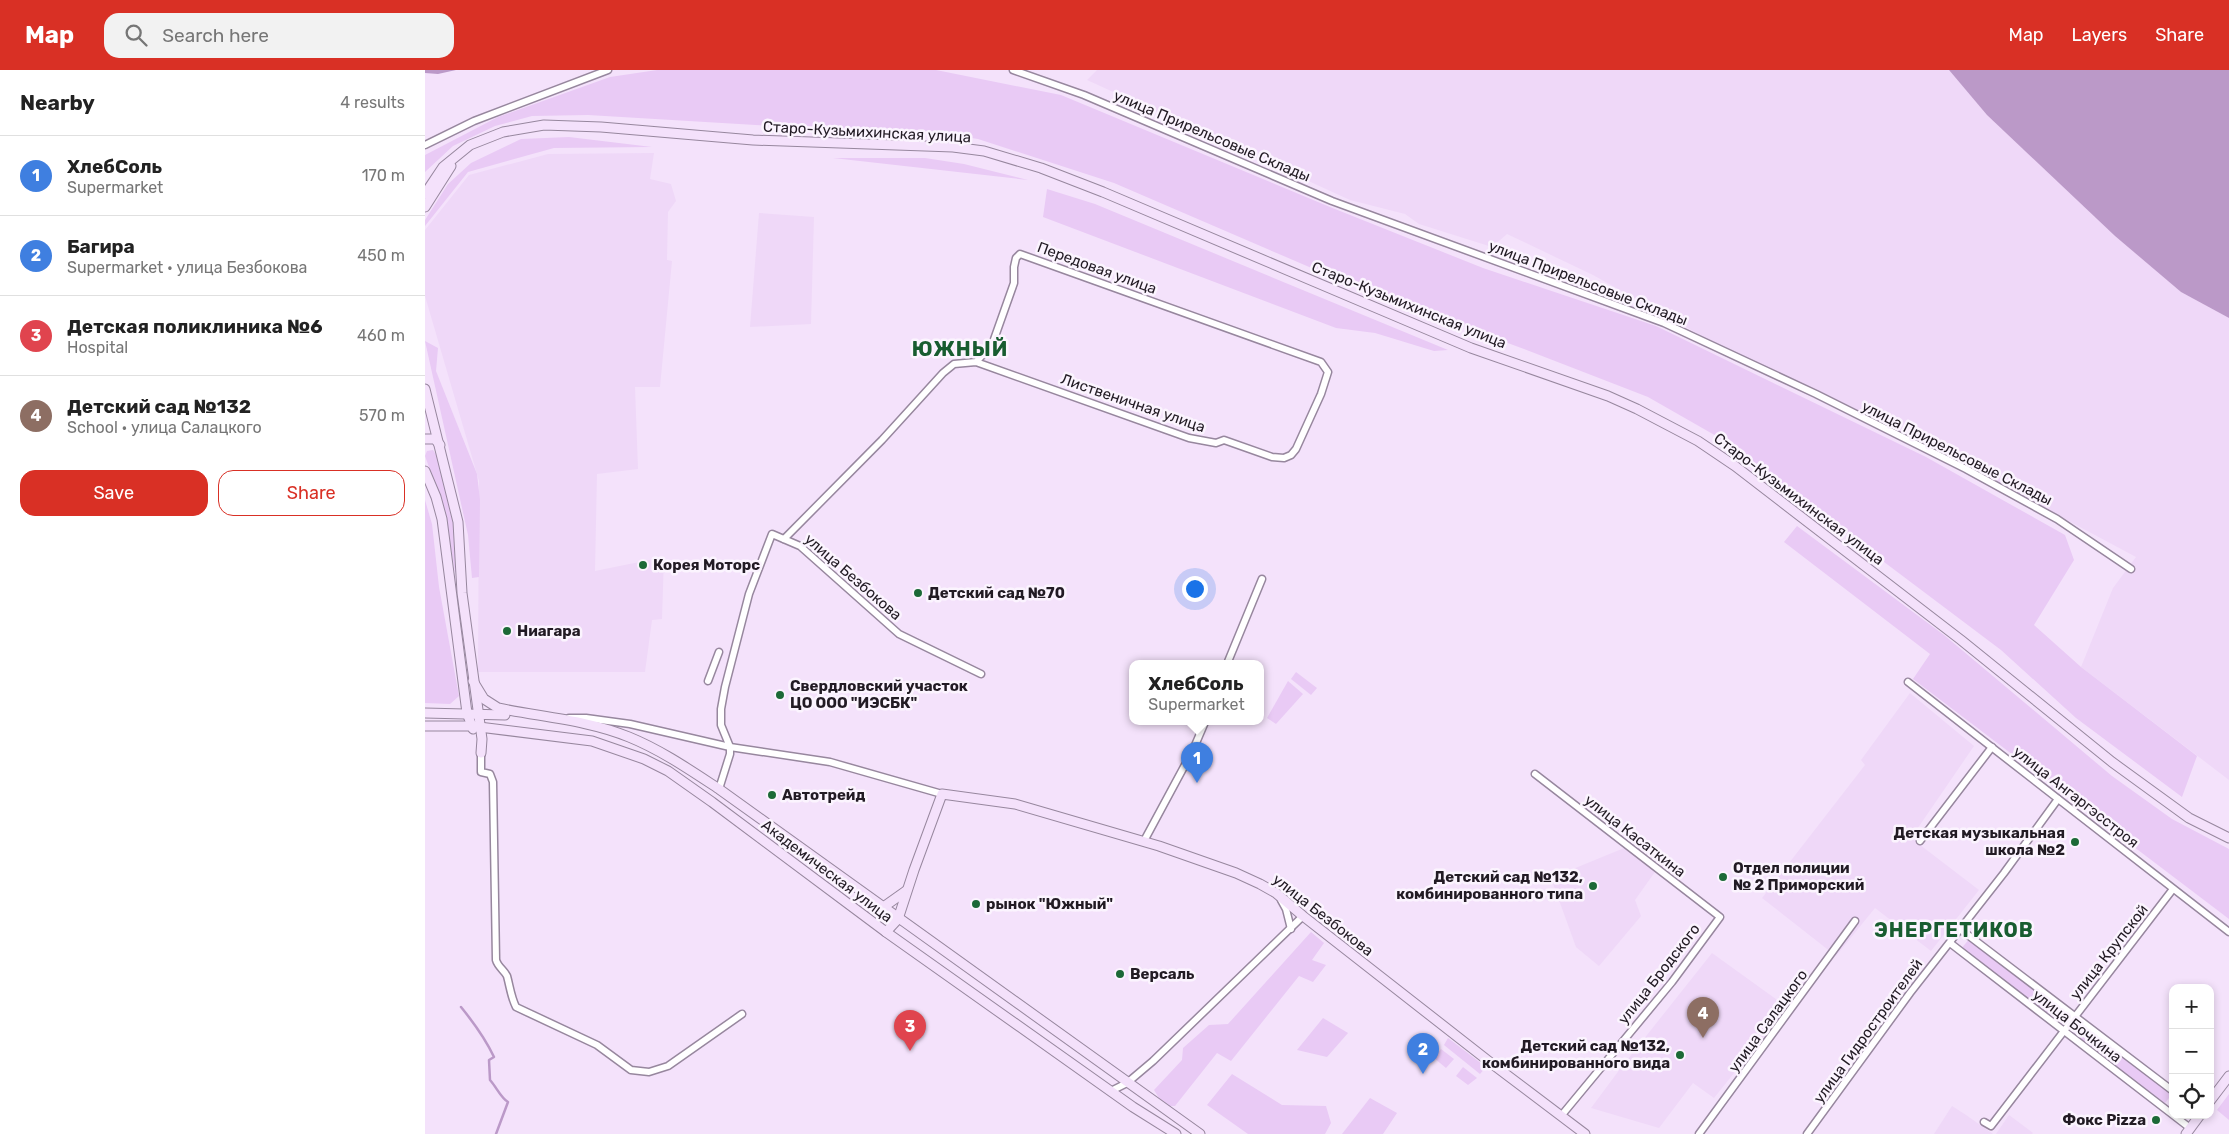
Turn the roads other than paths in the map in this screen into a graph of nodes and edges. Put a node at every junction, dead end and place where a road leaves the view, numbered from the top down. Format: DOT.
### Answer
graph roads {
  1 [pos="608,70"];
  2 [pos="1013,70"];
  3 [pos="425,145"];
  4 [pos="460,153"];
  5 [pos="425,194"];
  6 [pos="425,207"];
  7 [pos="976,362"];
  8 [pos="425,389"];
  9 [pos="425,439"];
  10 [pos="440,445"];
  11 [pos="1284,458"];
  12 [pos="425,471"];
  13 [pos="784,539"];
  14 [pos="2131,569"];
  15 [pos="1261,579"];
  16 [pos="719,652"];
  17 [pos="1229,660"];
  18 [pos="981,674"];
  19 [pos="473,681"];
  20 [pos="708,681"];
  21 [pos="1908,682"];
  22 [pos="425,713"];
  23 [pos="467,713"];
  24 [pos="478,713"];
  25 [pos="545,718"];
  26 [pos="1204,725"];
  27 [pos="425,726"];
  28 [pos="475,726"];
  29 [pos="730,747"];
  30 [pos="1992,748"];
  31 [pos="481,753"];
  32 [pos="1535,774"];
  33 [pos="719,789"];
  34 [pos="942,794"];
  35 [pos="2058,799"];
  36 [pos="2229,838"];
  37 [pos="1145,841"];
  38 [pos="1920,841"];
  39 [pos="2173,889"];
  40 [pos="906,891"];
  41 [pos="1276,893"];
  42 [pos="882,908"];
  43 [pos="1303,916"];
  44 [pos="1719,917"];
  45 [pos="899,919"];
  46 [pos="1855,922"];
  47 [pos="1291,929"];
  48 [pos="1960,929"];
  49 [pos="886,932"];
  50 [pos="2229,932"];
  51 [pos="927,940"];
  52 [pos="1950,942"];
  53 [pos="914,952"];
  54 [pos="742,1014"];
  55 [pos="2074,1016"];
  56 [pos="2063,1030"];
  57 [pos="2229,1076"];
  58 [pos="1127,1083"];
  59 [pos="2169,1088"];
  60 [pos="1111,1091"];
  61 [pos="2214,1096"];
  62 [pos="1561,1116"];
  63 [pos="2197,1119"];
  64 [pos="1984,1122"];
  65 [pos="2188,1131"];
  66 [pos="1176,1134"];
  67 [pos="1200,1134"];
  68 [pos="1585,1134"];
  69 [pos="1699,1134"];
  70 [pos="1807,1134"];
  1 -- 3 [label="street"];
  2 -- 14 [label="street, улица Прирельсовые Склады"];
  4 -- 5 [label="main road, Старо-Кузьмихинская улица"];
  4 -- 6 [label="main road, Старо-Кузьмихинская улица"];
  4 -- 36 [label="main road, Старо-Кузьмихинская улица"];
  7 -- 11 [label="street, Лиственичная улица"];
  7 -- 11 [label="street, Передовая улица"];
  7 -- 13 [label="street"];
  8 -- 10 [label="main road"];
  9 -- 10 [label="main road"];
  10 -- 19 [label="main road"];
  12 -- 23 [label="main road"];
  13 -- 18 [label="street, улица Безбокова"];
  13 -- 29 [label="street, улица Безбокова"];
  15 -- 17 [label="street"];
  16 -- 20 [label="street"];
  19 -- 24 [label="main road"];
  19 -- 25 [label="main road"];
  21 -- 30 [label="street, улица Ангаргэсстроя"];
  22 -- 23 [label="main road"];
  23 -- 24 [label="main road"];
  23 -- 28 [label="main road"];
  24 -- 25 [label="main road"];
  24 -- 28 [label="main road"];
  25 -- 29 [label="street, улица Безбокова"];
  25 -- 33 [label="main road"];
  26 -- 37 [label="street"];
  27 -- 28 [label="main road, Академическая улица"];
  28 -- 31 [label="main road"];
  28 -- 49 [label="main road, Академическая улица"];
  29 -- 33 [label="street"];
  29 -- 34 [label="street, улица Безбокова"];
  30 -- 35 [label="street, улица Ангаргэсстроя"];
  30 -- 38 [label="street"];
  31 -- 54 [label="street"];
  32 -- 44 [label="street, улица Касаткина"];
  33 -- 42 [label="main road"];
  34 -- 37 [label="main road, улица Безбокова"];
  34 -- 40 [label="main road"];
  35 -- 39 [label="street, улица Ангаргэсстроя"];
  35 -- 48 [label="street, улица Гидростроителей"];
  37 -- 41 [label="main road, улица Безбокова"];
  39 -- 50 [label="street, улица Ангаргэсстроя"];
  39 -- 55 [label="street, улица Крупской"];
  40 -- 42 [label="main road"];
  40 -- 45 [label="main road"];
  41 -- 43 [label="main road, улица Безбокова"];
  41 -- 47 [label="street"];
  42 -- 45 [label="main road"];
  43 -- 47 [label="street"];
  43 -- 62 [label="main road, улица Безбокова"];
  44 -- 62 [label="street, улица Бродского"];
  45 -- 49 [label="main road"];
  45 -- 51 [label="main road"];
  46 -- 69 [label="street, улица Салацкого"];
  47 -- 58 [label="street"];
  48 -- 52 [label="street, улица Гидростроителей"];
  48 -- 55 [label="street, улица Бочкина"];
  49 -- 53 [label="main road, Академическая улица"];
  51 -- 53 [label="main road"];
  51 -- 58 [label="main road"];
  52 -- 56 [label="street, улица Бочкина"];
  52 -- 70 [label="street, улица Гидростроителей"];
  53 -- 60 [label="main road, Академическая улица"];
  55 -- 56 [label="street, улица Крупской"];
  55 -- 59 [label="street, улица Бочкина"];
  56 -- 64 [label="street, улица Крупской"];
  56 -- 65 [label="street, улица Бочкина"];
  57 -- 61 [label="main road"];
  58 -- 60 [label="street"];
  58 -- 67 [label="main road"];
  60 -- 66 [label="main road, Академическая улица"];
  62 -- 68 [label="main road, улица Безбокова"];
  63 -- 65 [label="main road"];
}
